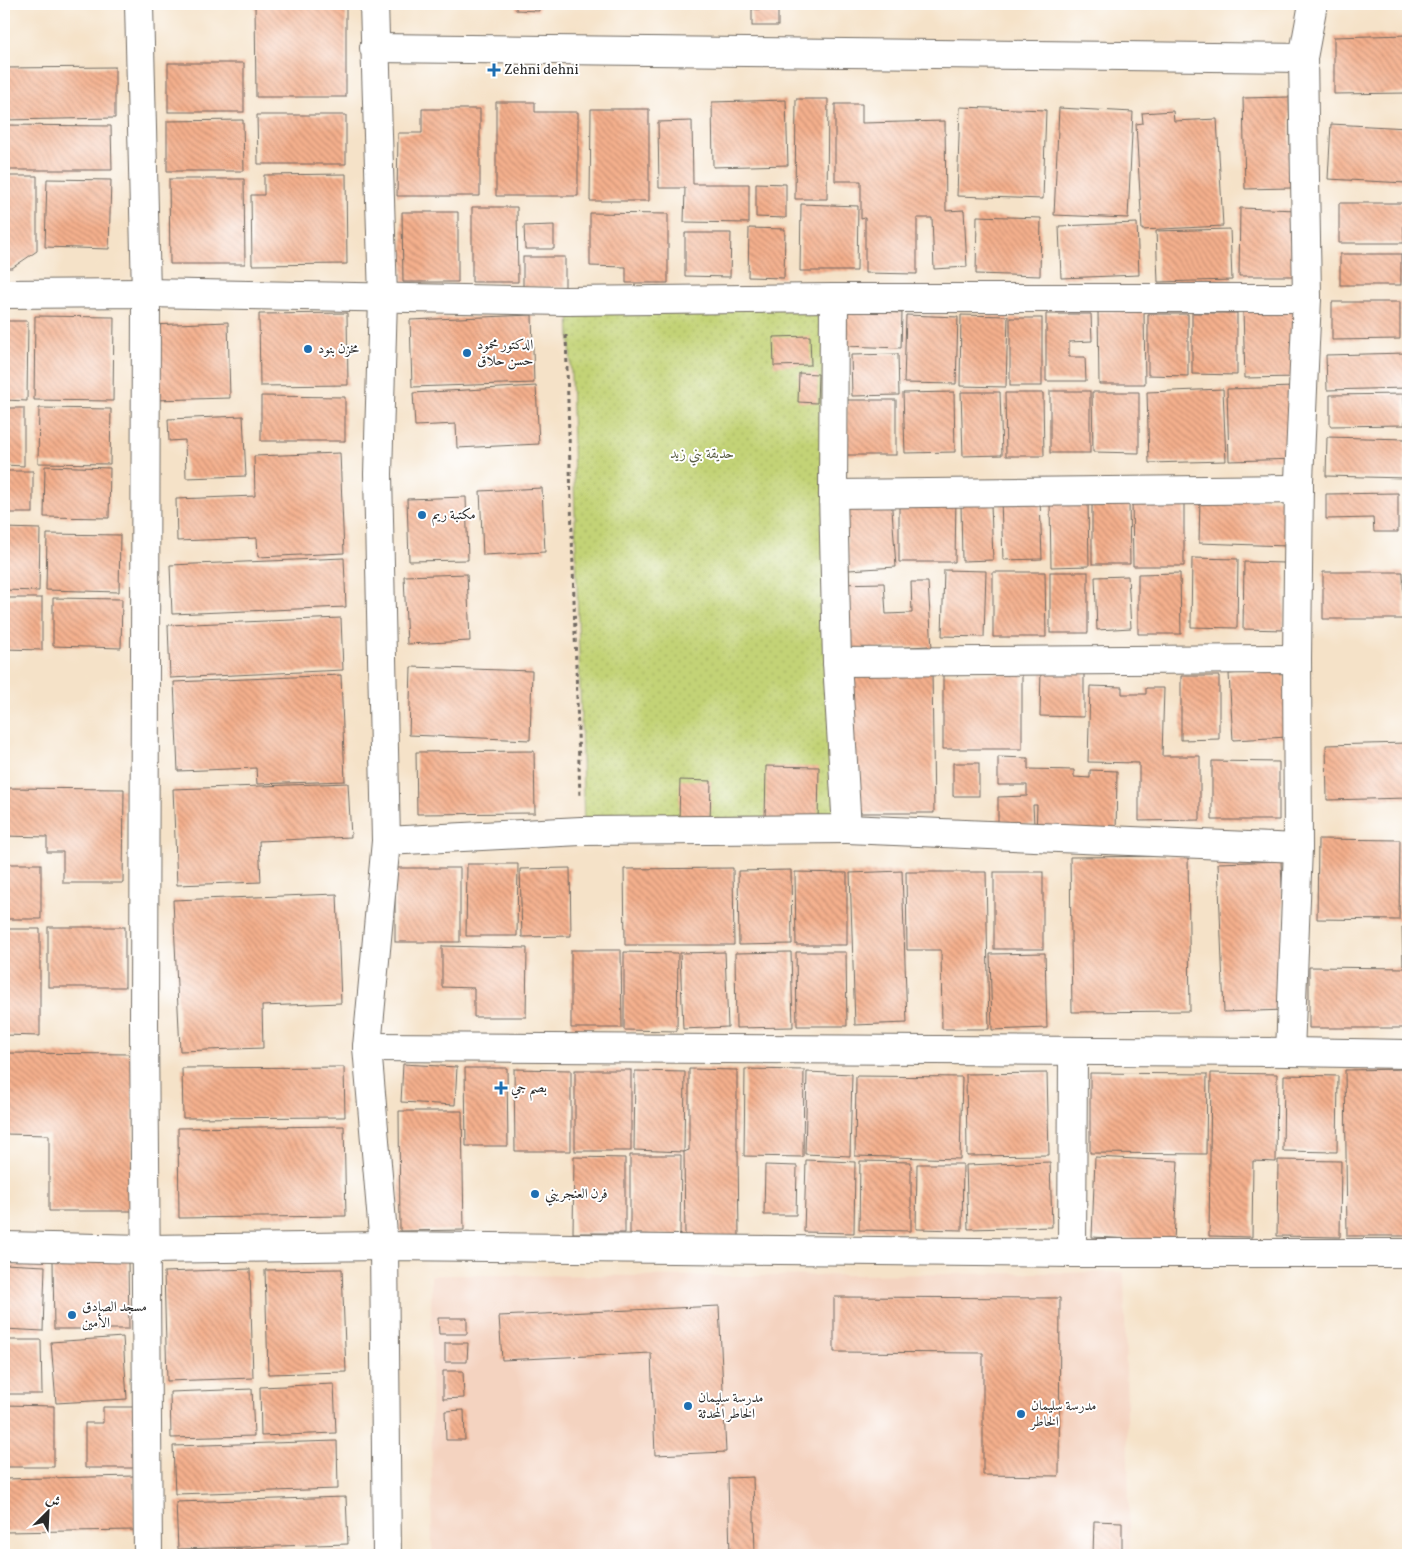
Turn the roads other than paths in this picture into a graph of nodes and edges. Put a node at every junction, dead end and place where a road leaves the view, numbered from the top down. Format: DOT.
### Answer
graph roads {
  1 [pos="139,4"];
  2 [pos="374,4"];
  3 [pos="1313,4"];
  4 [pos="374,48"];
  5 [pos="1303,58"];
  6 [pos="146,293"];
  7 [pos="4,294"];
  8 [pos="383,298"];
  9 [pos="834,298"];
  10 [pos="1307,298"];
  11 [pos="1299,489"];
  12 [pos="833,494"];
  13 [pos="1297,659"];
  14 [pos="837,662"];
  15 [pos="847,829"];
  16 [pos="386,841"];
  17 [pos="1298,848"];
  18 [pos="367,1046"];
  19 [pos="1073,1052"];
  20 [pos="1290,1052"];
  21 [pos="1408,1054"];
  22 [pos="4,1246"];
  23 [pos="384,1246"];
  24 [pos="146,1250"];
  25 [pos="1072,1252"];
  26 [pos="1408,1253"];
  27 [pos="148,1555"];
  28 [pos="387,1555"];
  1 -- 6 [label="street"];
  2 -- 4 [label="street"];
  3 -- 5 [label="street"];
  4 -- 5 [label="street"];
  4 -- 8 [label="street"];
  5 -- 10 [label="street"];
  6 -- 7 [label="street"];
  6 -- 8 [label="street"];
  6 -- 24 [label="street"];
  8 -- 9 [label="street"];
  8 -- 16 [label="street"];
  9 -- 10 [label="street"];
  9 -- 12 [label="street"];
  10 -- 11 [label="street"];
  11 -- 12 [label="street"];
  11 -- 13 [label="street"];
  12 -- 14 [label="street"];
  13 -- 14 [label="street"];
  13 -- 17 [label="street"];
  14 -- 15 [label="street"];
  15 -- 16 [label="street"];
  15 -- 17 [label="street"];
  16 -- 18 [label="street"];
  17 -- 20 [label="street"];
  18 -- 19 [label="street"];
  18 -- 23 [label="street"];
  19 -- 20 [label="street"];
  19 -- 25 [label="street"];
  20 -- 21 [label="street"];
  22 -- 24 [label="street"];
  23 -- 24 [label="street"];
  23 -- 25 [label="street"];
  23 -- 28 [label="street"];
  24 -- 27 [label="street"];
  25 -- 26 [label="street"];
}
